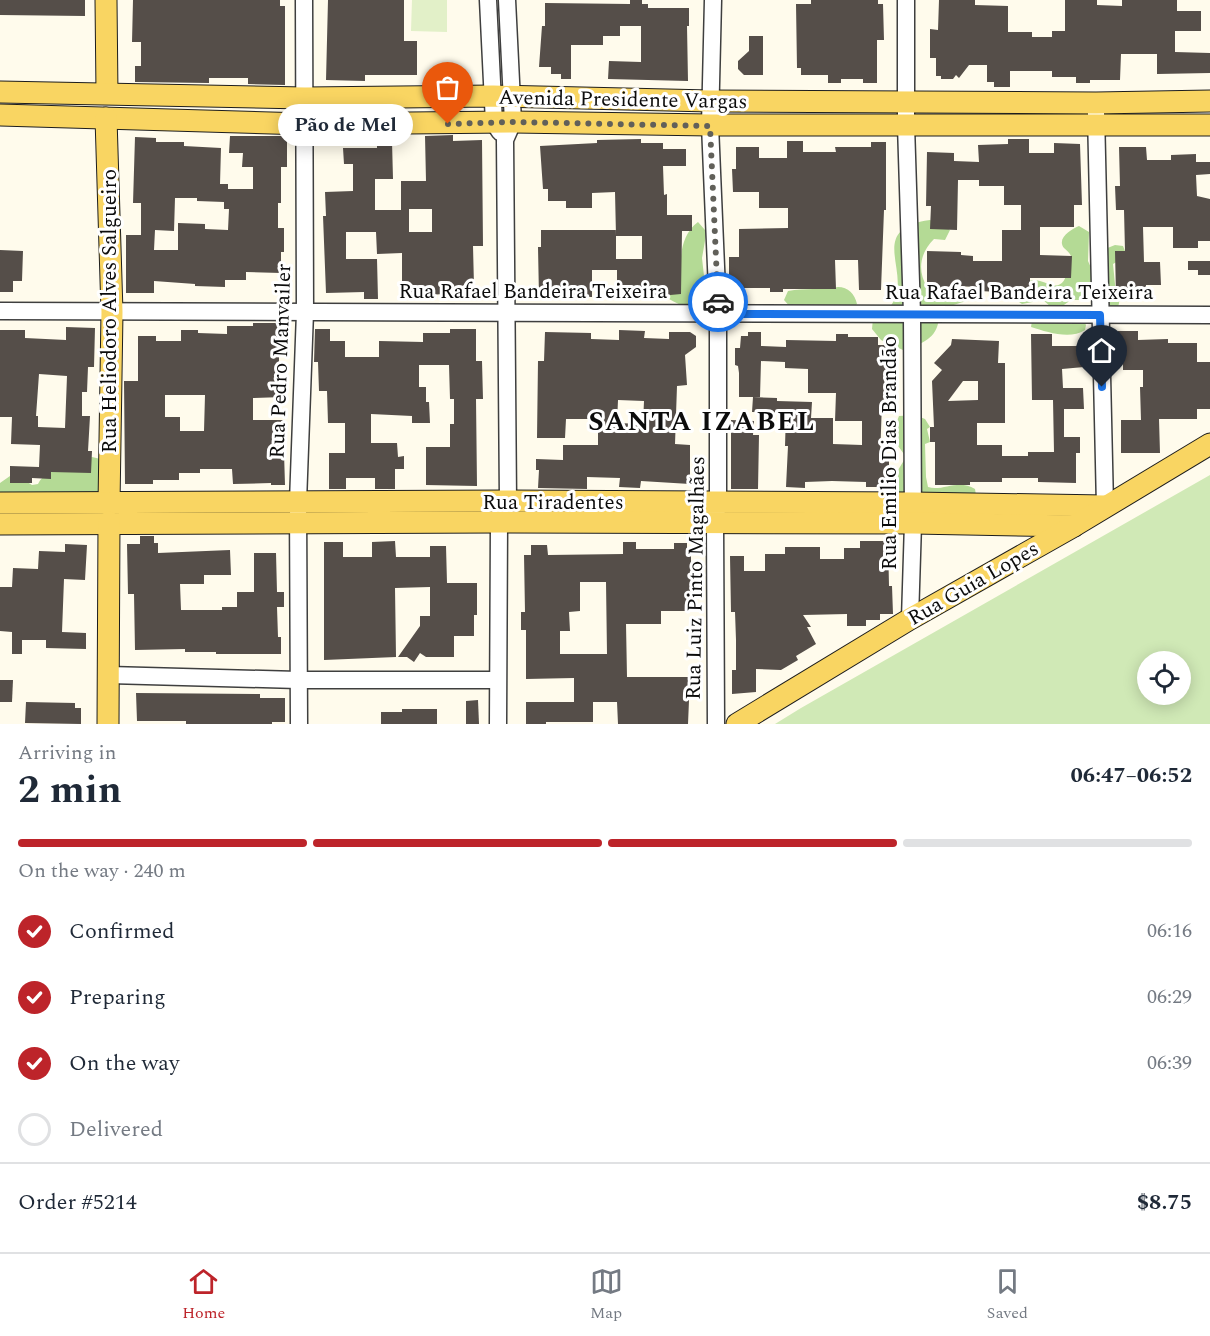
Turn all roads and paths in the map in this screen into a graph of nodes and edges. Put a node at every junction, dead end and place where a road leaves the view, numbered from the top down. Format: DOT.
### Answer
graph roads {
  1 [pos="106,0"];
  2 [pos="304,0"];
  3 [pos="488,0"];
  4 [pos="507,0"];
  5 [pos="713,0"];
  6 [pos="906,0"];
  7 [pos="0,92"];
  8 [pos="106,93"];
  9 [pos="503,96"];
  10 [pos="304,98"];
  11 [pos="710,101"];
  12 [pos="906,101"];
  13 [pos="1210,101"];
  14 [pos="1096,103"];
  15 [pos="0,115"];
  16 [pos="106,118"];
  17 [pos="305,124"];
  18 [pos="906,125"];
  19 [pos="1096,125"];
  20 [pos="1210,125"];
  21 [pos="710,126"];
  22 [pos="504,128"];
  23 [pos="0,312"];
  24 [pos="112,312"];
  25 [pos="306,312"];
  26 [pos="505,313"];
  27 [pos="718,314"];
  28 [pos="912,314"];
  29 [pos="1100,315"];
  30 [pos="1210,315"];
  31 [pos="1210,444"];
  32 [pos="508,501"];
  33 [pos="718,502"];
  34 [pos="0,503"];
  35 [pos="1105,506"];
  36 [pos="298,512"];
  37 [pos="109,513"];
  38 [pos="913,513"];
  39 [pos="499,522"];
  40 [pos="715,523"];
  41 [pos="0,524"];
  42 [pos="1074,526"];
  43 [pos="910,619"];
  44 [pos="109,675"];
  45 [pos="298,680"];
  46 [pos="497,680"];
  47 [pos="108,724"];
  48 [pos="299,724"];
  49 [pos="498,724"];
  50 [pos="716,724"];
  51 [pos="737,724"];
  1 -- 8 [label="main road"];
  2 -- 10 [label="street, Rua Pedro Manvailer"];
  3 -- 9 [label="street"];
  4 -- 9 [label="street"];
  5 -- 11 [label="street, Rua Luiz Pinto Magalhães"];
  6 -- 12 [label="street, Rua Emilio Dias Brandão"];
  7 -- 8 [label="main road, Avenida Presidente Vargas"];
  8 -- 10 [label="main road, Avenida Presidente Vargas"];
  8 -- 16 [label="main road, Rua Heliodoro Alves Salgueiro"];
  9 -- 10 [label="main road, Avenida Presidente Vargas"];
  9 -- 11 [label="main road, Avenida Presidente Vargas"];
  9 -- 22 [label="street"];
  10 -- 17 [label="street, Rua Pedro Manvailer"];
  11 -- 12 [label="main road, Avenida Presidente Vargas"];
  11 -- 21 [label="street, Rua Luiz Pinto Magalhães"];
  12 -- 14 [label="main road, Avenida Presidente Vargas"];
  12 -- 18 [label="street, Rua Emilio Dias Brandão"];
  13 -- 14 [label="main road, Avenida Presidente Vargas"];
  14 -- 19 [label="street"];
  15 -- 16 [label="main road, Avenida Presidente Vargas"];
  16 -- 17 [label="main road, Avenida Presidente Vargas"];
  16 -- 24 [label="main road, Rua Heliodoro Alves Salgueiro"];
  17 -- 22 [label="main road, Avenida Presidente Vargas"];
  17 -- 25 [label="street, Rua Pedro Manvailer"];
  18 -- 19 [label="main road, Avenida Presidente Vargas"];
  18 -- 21 [label="main road, Avenida Presidente Vargas"];
  18 -- 28 [label="street, Rua Emilio Dias Brandão"];
  19 -- 20 [label="main road, Avenida Presidente Vargas"];
  19 -- 29 [label="street"];
  21 -- 22 [label="main road, Avenida Presidente Vargas"];
  21 -- 27 [label="street, Rua Luiz Pinto Magalhães"];
  22 -- 26 [label="street"];
  23 -- 24 [label="street, Rua Rafael Bandeira Teixeira"];
  24 -- 25 [label="street, Rua Rafael Bandeira Teixeira"];
  24 -- 37 [label="main road, Rua Heliodoro Alves Salgueiro"];
  25 -- 26 [label="street, Rua Rafael Bandeira Teixeira"];
  25 -- 36 [label="street, Rua Pedro Manvailer"];
  26 -- 27 [label="street, Rua Rafael Bandeira Teixeira"];
  26 -- 32 [label="street"];
  27 -- 28 [label="street, Rua Rafael Bandeira Teixeira"];
  27 -- 33 [label="street, Rua Luiz Pinto Magalhães"];
  28 -- 29 [label="street, Rua Rafael Bandeira Teixeira"];
  28 -- 38 [label="street, Rua Emilio Dias Brandão"];
  29 -- 30 [label="street, Rua Rafael Bandeira Teixeira"];
  29 -- 35 [label="street"];
  31 -- 35 [label="main road, Rua Guia Lopes"];
  32 -- 33 [label="main road, Rua Tiradentes"];
  32 -- 36 [label="main road, Rua Tiradentes"];
  32 -- 39 [label="street"];
  33 -- 38 [label="main road, Rua Tiradentes"];
  33 -- 40 [label="street, Rua Luiz Pinto Magalhães"];
  34 -- 37 [label="main road, Rua Tiradentes"];
  35 -- 38 [label="main road, Rua Tiradentes"];
  35 -- 42 [label="main road, Rua Guia Lopes"];
  36 -- 37 [label="main road, Rua Tiradentes"];
  36 -- 39 [label="main road, Rua Tiradentes"];
  36 -- 45 [label="street, Rua Pedro Manvailer"];
  37 -- 41 [label="main road, Rua Tiradentes"];
  37 -- 44 [label="main road, Rua Heliodoro Alves Salgueiro"];
  38 -- 40 [label="main road, Rua Tiradentes"];
  38 -- 42 [label="main road, Rua Tiradentes"];
  38 -- 43 [label="street, Rua Emilio Dias Brandão"];
  39 -- 40 [label="main road, Rua Tiradentes"];
  39 -- 46 [label="street"];
  40 -- 50 [label="street, Rua Luiz Pinto Magalhães"];
  42 -- 43 [label="main road, Rua Guia Lopes"];
  43 -- 51 [label="main road, Rua Guia Lopes"];
  44 -- 45 [label="street"];
  44 -- 47 [label="main road, Rua Heliodoro Alves Salgueiro"];
  45 -- 46 [label="street"];
  45 -- 48 [label="street, Rua Pedro Manvailer"];
  46 -- 49 [label="street"];
}
